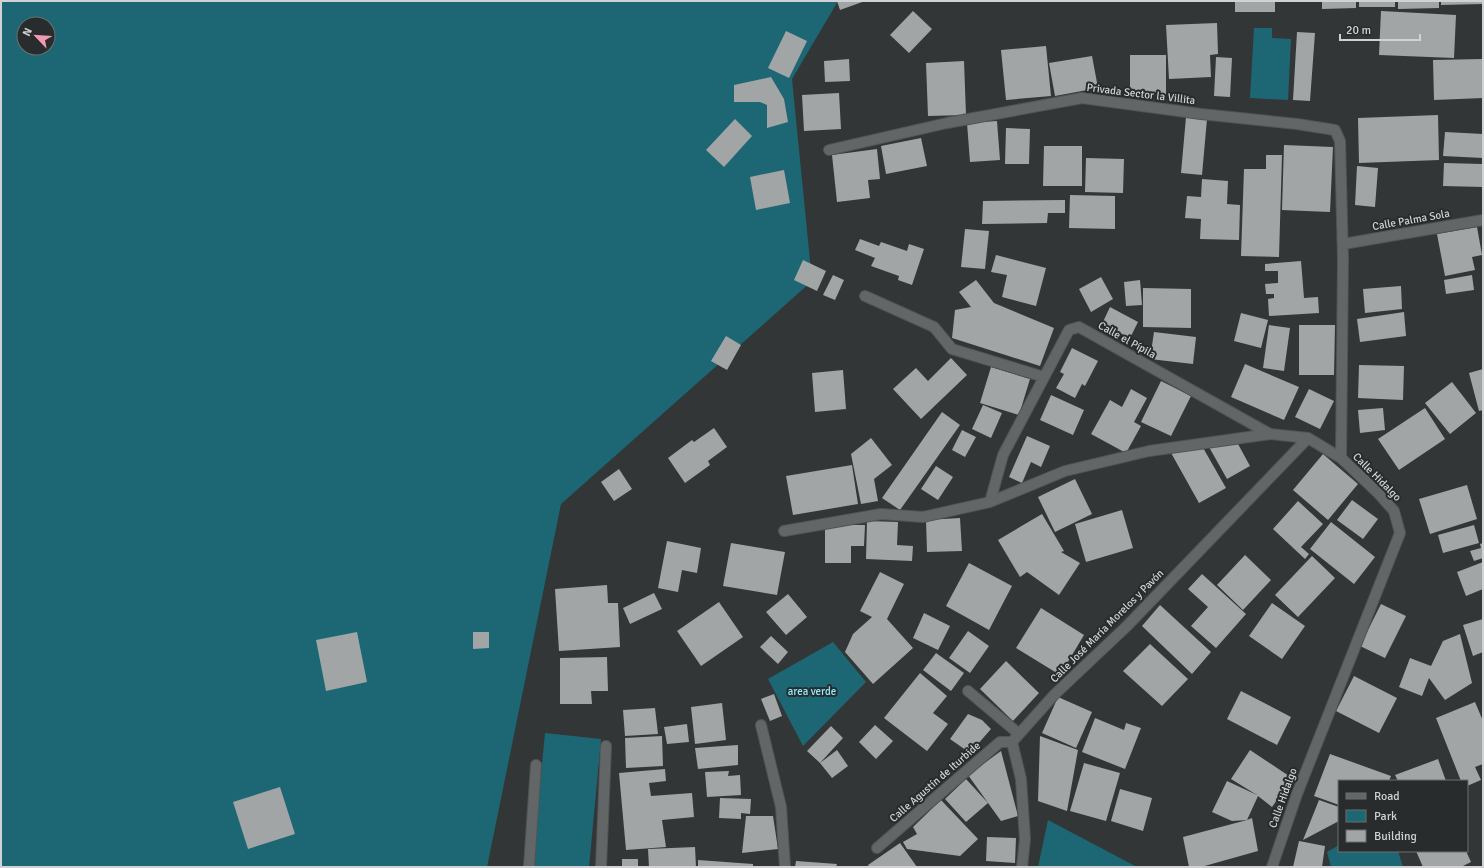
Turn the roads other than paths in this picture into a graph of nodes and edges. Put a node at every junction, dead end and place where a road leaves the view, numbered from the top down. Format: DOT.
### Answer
graph roads {
  1 [pos="1335,130"];
  2 [pos="829,150"];
  3 [pos="1483,220"];
  4 [pos="1343,244"];
  5 [pos="865,296"];
  6 [pos="1044,377"];
  7 [pos="1270,434"];
  8 [pos="1308,438"];
  9 [pos="1341,458"];
  10 [pos="990,502"];
  11 [pos="784,531"];
  12 [pos="968,691"];
  13 [pos="761,725"];
  14 [pos="1019,734"];
  15 [pos="1012,742"];
  16 [pos="606,746"];
  17 [pos="536,765"];
  18 [pos="877,848"];
  19 [pos="529,867"];
  20 [pos="601,867"];
  21 [pos="784,867"];
  22 [pos="1022,867"];
  23 [pos="1272,867"];
  1 -- 2 [label="street, Privada Sector la Villita"];
  1 -- 4 [label="street, Calle Hidalgo"];
  3 -- 4 [label="street, Calle Palma Sola"];
  4 -- 9 [label="street, Calle Hidalgo"];
  5 -- 6 [label="street"];
  6 -- 7 [label="street, Calle el Pípila"];
  6 -- 10 [label="street, Calle el Pípila"];
  7 -- 8 [label="street, Calle el Pípila"];
  7 -- 10 [label="street"];
  8 -- 9 [label="street, Calle el Pípila"];
  8 -- 14 [label="street, Calle José María Morelos y Pavón"];
  9 -- 23 [label="street, Calle Hidalgo"];
  10 -- 11 [label="street"];
  12 -- 14 [label="street"];
  13 -- 21 [label="street"];
  14 -- 15 [label="street, Calle José María Morelos y Pavón"];
  15 -- 18 [label="street, Calle Agustín de Iturbide"];
  15 -- 22 [label="street"];
  16 -- 20 [label="street"];
  17 -- 19 [label="street"];
}
